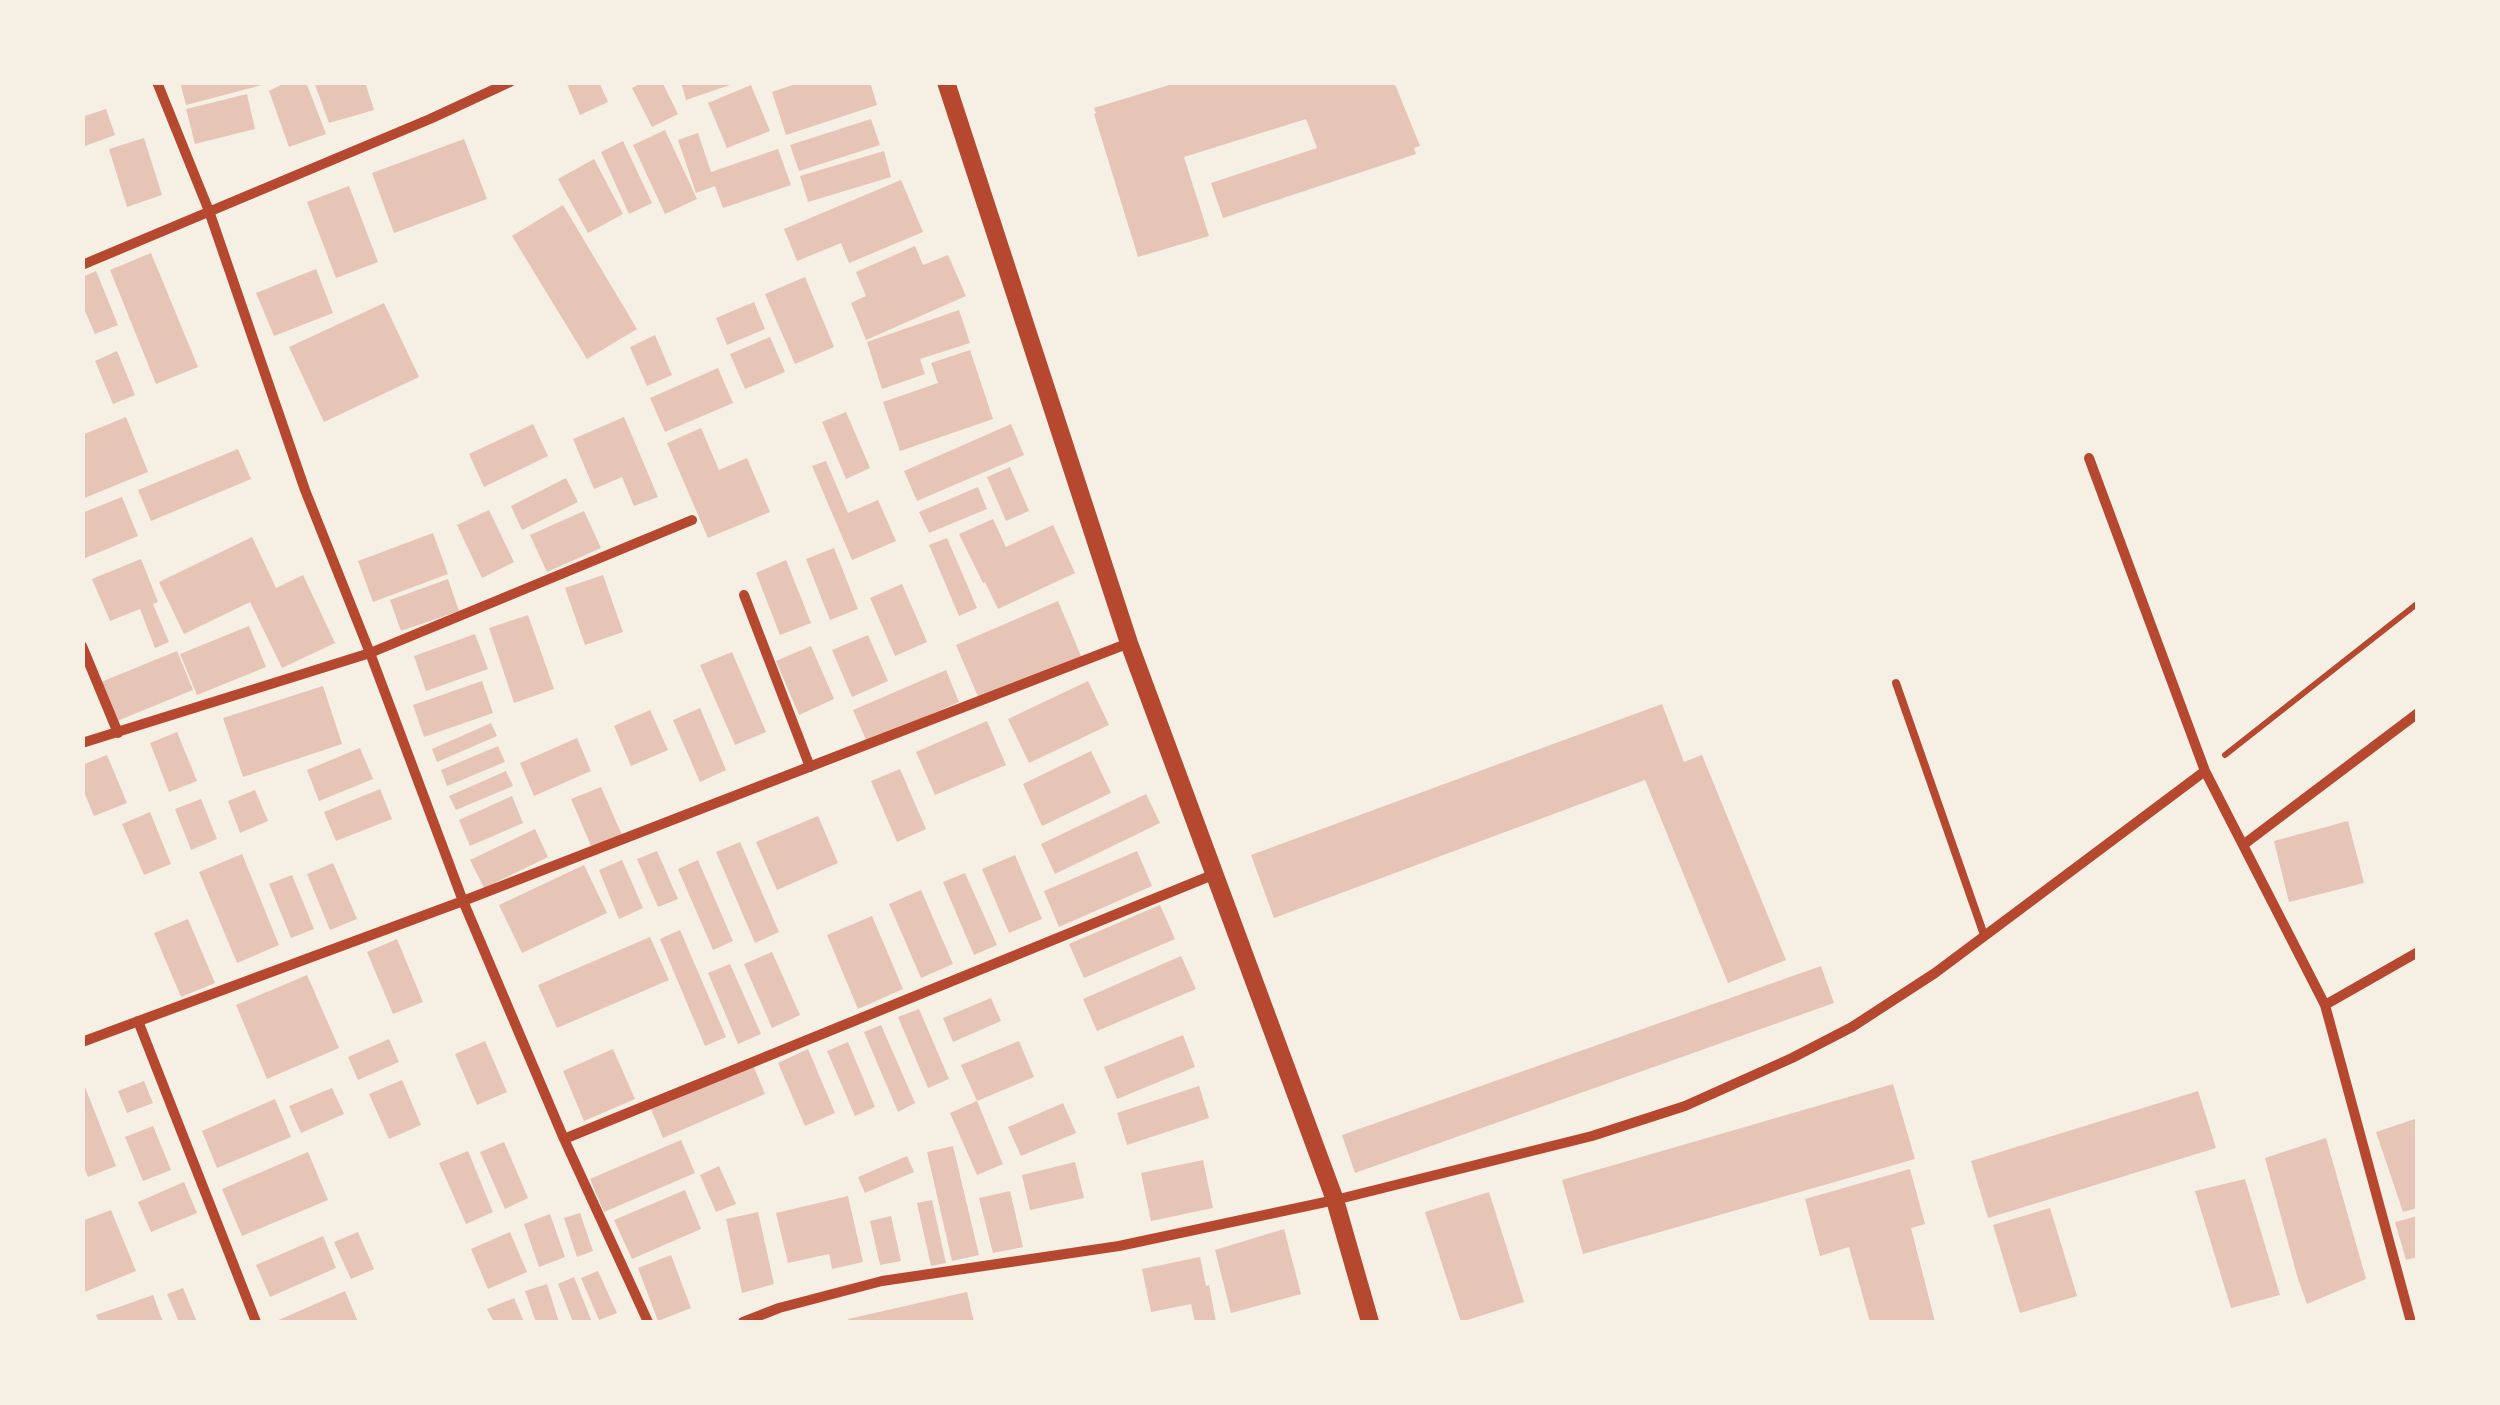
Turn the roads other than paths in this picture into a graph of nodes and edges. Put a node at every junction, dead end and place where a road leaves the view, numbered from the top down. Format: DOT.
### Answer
graph roads {
  1 [pos="157,82"];
  2 [pos="510,82"];
  3 [pos="946,82"];
  4 [pos="209,211"];
  5 [pos="82,265"];
  6 [pos="2089,458"];
  7 [pos="692,520"];
  8 [pos="744,596"];
  9 [pos="1130,644"];
  10 [pos="82,646"];
  11 [pos="370,653"];
  12 [pos="1896,683"];
  13 [pos="2418,714"];
  14 [pos="118,733"];
  15 [pos="82,743"];
  16 [pos="810,768"];
  17 [pos="2204,771"];
  18 [pos="2243,846"];
  19 [pos="1214,874"];
  20 [pos="463,901"];
  21 [pos="1984,935"];
  22 [pos="2418,952"];
  23 [pos="2325,1005"];
  24 [pos="138,1021"];
  25 [pos="82,1042"];
  26 [pos="564,1139"];
  27 [pos="1335,1200"];
  28 [pos="256,1322"];
  29 [pos="648,1322"];
  30 [pos="743,1322"];
  31 [pos="1370,1322"];
  32 [pos="2412,1322"];
  1 -- 4 [label="street"];
  2 -- 4 [label="street"];
  3 -- 9 [label="street"];
  4 -- 5 [label="street"];
  4 -- 11 [label="street"];
  6 -- 17 [label="street"];
  7 -- 11 [label="street"];
  8 -- 16 [label="street"];
  9 -- 16 [label="street"];
  9 -- 19 [label="street"];
  10 -- 14 [label="street"];
  11 -- 14 [label="street"];
  11 -- 20 [label="street"];
  12 -- 21 [label="lane"];
  13 -- 18 [label="street"];
  14 -- 15 [label="street"];
  16 -- 20 [label="street"];
  17 -- 18 [label="street"];
  17 -- 21 [label="street"];
  18 -- 23 [label="street"];
  19 -- 26 [label="street"];
  19 -- 27 [label="street"];
  20 -- 24 [label="street"];
  20 -- 26 [label="street"];
  21 -- 27 [label="street"];
  22 -- 23 [label="street"];
  23 -- 32 [label="street"];
  24 -- 25 [label="street"];
  24 -- 28 [label="street"];
  26 -- 29 [label="street"];
  27 -- 30 [label="street"];
  27 -- 31 [label="street"];
}
